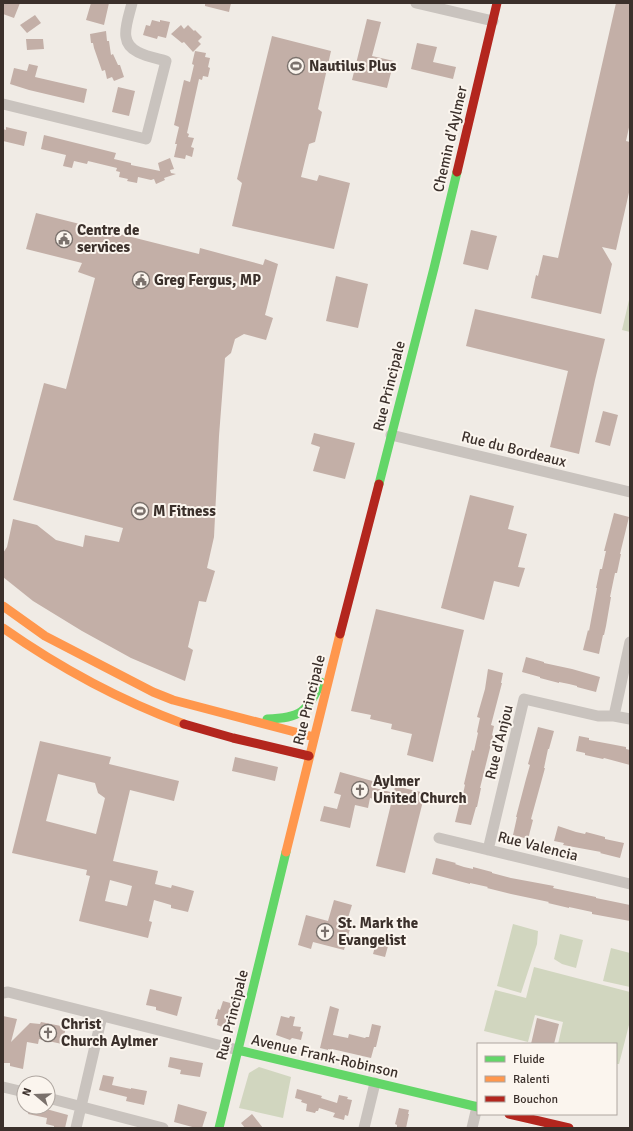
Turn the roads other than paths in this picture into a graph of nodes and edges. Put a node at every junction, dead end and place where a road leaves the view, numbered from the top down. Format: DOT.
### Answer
graph roads {
  1 [pos="132,3"];
  2 [pos="416,3"];
  3 [pos="497,3"];
  4 [pos="493,21"];
  5 [pos="3,104"];
  6 [pos="430,280"];
  7 [pos="391,434"];
  8 [pos="630,492"];
  9 [pos="3,606"];
  10 [pos="3,628"];
  11 [pos="630,642"];
  12 [pos="337,647"];
  13 [pos="614,716"];
  14 [pos="240,717"];
  15 [pos="630,719"];
  16 [pos="314,737"];
  17 [pos="309,756"];
  18 [pos="439,838"];
  19 [pos="488,850"];
  20 [pos="630,884"];
  21 [pos="3,992"];
  22 [pos="102,1016"];
  23 [pos="238,1050"];
  24 [pos="375,1083"];
  25 [pos="3,1087"];
  26 [pos="16,1090"];
  27 [pos="56,1100"];
  28 [pos="82,1107"];
  29 [pos="477,1107"];
  30 [pos="477,1110"];
  31 [pos="513,1115"];
  32 [pos="76,1128"];
  33 [pos="163,1128"];
  34 [pos="219,1128"];
  35 [pos="364,1128"];
  36 [pos="472,1128"];
  37 [pos="569,1128"];
  1 -- 5 [label="street"];
  2 -- 4 [label="street"];
  3 -- 4 [label="main road, Chemin d'Aylmer"];
  4 -- 6 [label="main road, Chemin d'Aylmer"];
  6 -- 7 [label="main road, Rue Principale"];
  7 -- 8 [label="street, Rue du Bordeaux"];
  7 -- 12 [label="main road, Rue Principale"];
  9 -- 14 [label="main road"];
  10 -- 17 [label="main road"];
  11 -- 13 [label="street"];
  12 -- 14 [label="main road"];
  12 -- 16 [label="main road, Rue Principale"];
  13 -- 15 [label="street, Rue d'Anjou"];
  13 -- 19 [label="street, Rue d'Anjou"];
  14 -- 16 [label="main road"];
  16 -- 17 [label="main road, Rue Principale"];
  17 -- 23 [label="main road, Rue Principale"];
  18 -- 19 [label="street, Rue Valencia"];
  19 -- 20 [label="street, Rue Valencia"];
  21 -- 22 [label="street, Avenue Frank-Robinson"];
  22 -- 23 [label="street, Avenue Frank-Robinson"];
  22 -- 28 [label="street"];
  23 -- 24 [label="main road, Avenue Frank-Robinson"];
  23 -- 34 [label="main road, Rue Principale"];
  24 -- 29 [label="main road, Avenue Frank-Robinson"];
  24 -- 35 [label="street"];
  25 -- 26 [label="street"];
  27 -- 28 [label="street"];
  28 -- 32 [label="street"];
  28 -- 33 [label="street"];
  30 -- 36 [label="street"];
  31 -- 37 [label="main road"];
}
